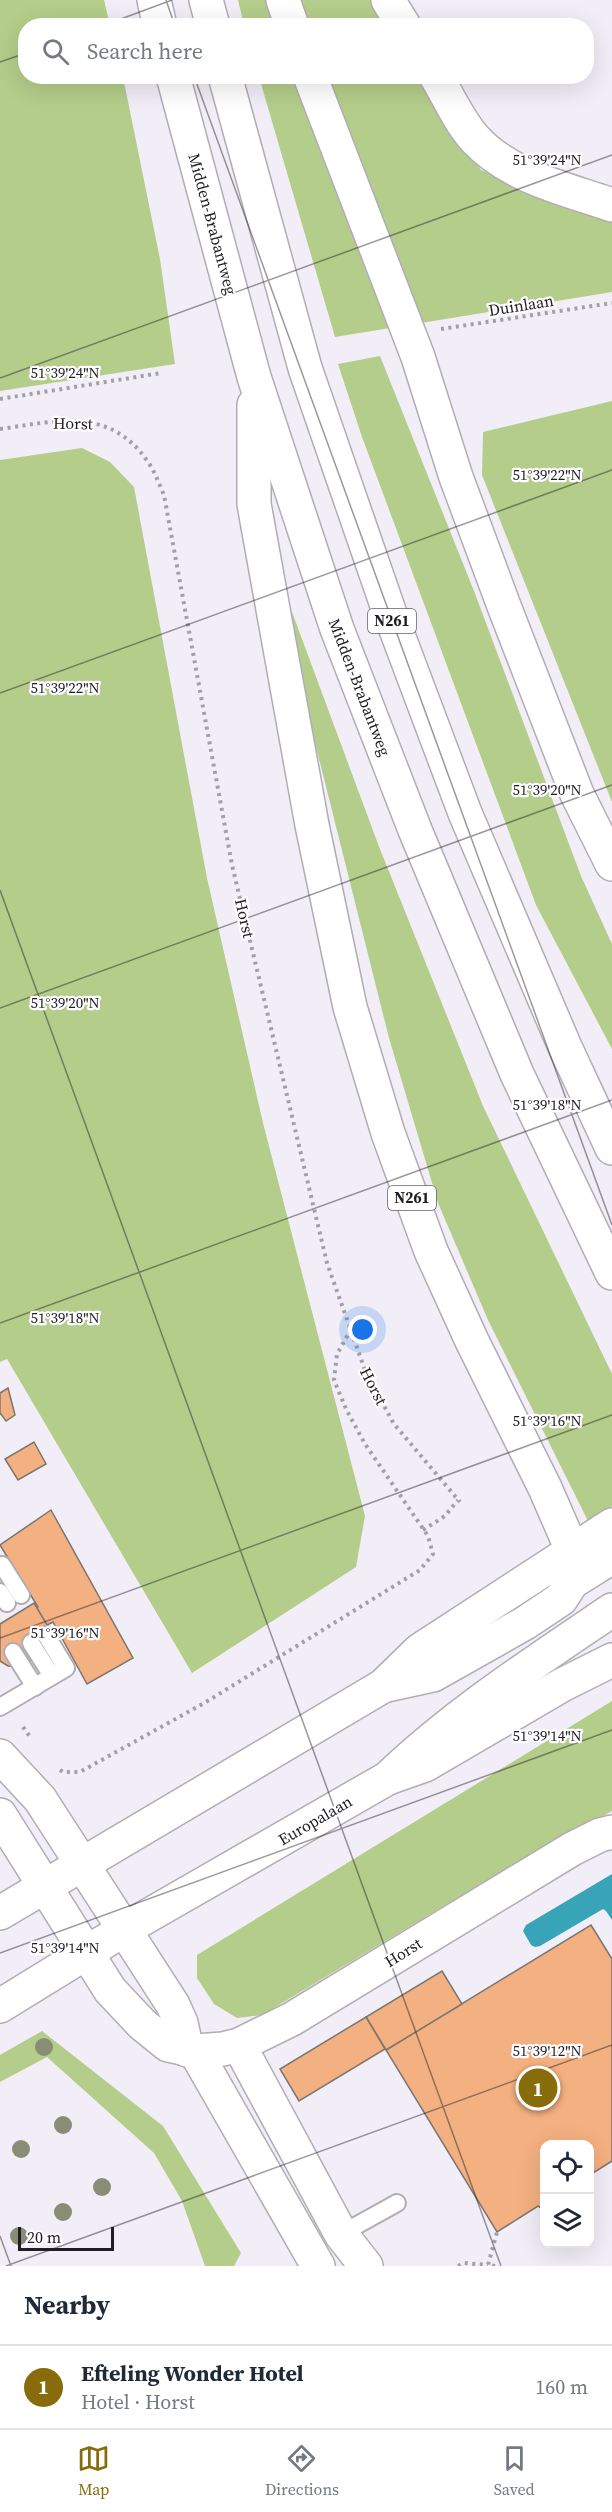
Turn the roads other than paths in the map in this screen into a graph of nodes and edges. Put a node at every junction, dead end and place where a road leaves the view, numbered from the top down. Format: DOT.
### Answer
graph roads {
  1 [pos="154,0"];
  2 [pos="206,0"];
  3 [pos="283,0"];
  4 [pos="388,0"];
  5 [pos="158,18"];
  6 [pos="211,18"];
  7 [pos="289,18"];
  8 [pos="399,18"];
  9 [pos="174,84"];
  10 [pos="227,84"];
  11 [pos="313,84"];
  12 [pos="441,84"];
  13 [pos="612,205"];
  14 [pos="254,377"];
  15 [pos="612,864"];
  16 [pos="612,1148"];
  17 [pos="612,1274"];
  18 [pos="612,1525"];
  19 [pos="572,1550"];
  20 [pos="612,1557"];
  21 [pos="0,1566"];
  22 [pos="572,1582"];
  23 [pos="9,1597"];
  24 [pos="612,1610"];
  25 [pos="38,1639"];
  26 [pos="13,1652"];
  27 [pos="612,1660"];
  28 [pos="383,1686"];
  29 [pos="35,1687"];
  30 [pos="0,1707"];
  31 [pos="0,1756"];
  32 [pos="387,1778"];
  33 [pos="0,1815"];
  34 [pos="612,1832"];
  35 [pos="83,1864"];
  36 [pos="44,1887"];
  37 [pos="0,1913"];
  38 [pos="124,1929"];
  39 [pos="86,1953"];
  40 [pos="0,2006"];
  41 [pos="239,2045"];
  42 [pos="191,2050"];
  43 [pos="397,2203"];
  44 [pos="341,2234"];
  45 [pos="303,2261"];
  46 [pos="366,2266"];
  1 -- 5 [label="main road"];
  2 -- 6 [label="main road"];
  3 -- 7 [label="main road"];
  4 -- 8 [label="main road"];
  9 -- 14 [label="main road, Midden-Brabantweg / N261"];
  10 -- 16 [label="main road, N261"];
  11 -- 15 [label="main road"];
  12 -- 13 [label="main road"];
  14 -- 17 [label="main road, Midden-Brabantweg / N261"];
  14 -- 19 [label="main road, N261"];
  18 -- 19 [label="main road"];
  19 -- 22 [label="main road"];
  19 -- 28 [label="main road"];
  20 -- 22 [label="main road"];
  21 -- 23 [label="lane"];
  22 -- 28 [label="main road"];
  24 -- 32 [label="main road, Europalaan"];
  25 -- 29 [label="lane"];
  26 -- 29 [label="lane"];
  27 -- 32 [label="main road"];
  28 -- 35 [label="main road"];
  29 -- 30 [label="lane"];
  31 -- 35 [label="main road"];
  32 -- 38 [label="main road, Europalaan"];
  33 -- 36 [label="main road, Horst"];
  34 -- 41 [label="main road, Horst"];
  35 -- 36 [label="main road"];
  35 -- 38 [label="main road"];
  36 -- 37 [label="main road"];
  36 -- 39 [label="main road, Horst"];
  38 -- 39 [label="main road, Europalaan"];
  38 -- 42 [label="main road"];
  39 -- 40 [label="main road, Europalaan"];
  39 -- 42 [label="main road, Horst"];
  41 -- 42 [label="main road, Horst"];
  41 -- 44 [label="main road"];
  42 -- 45 [label="main road"];
  43 -- 44 [label="lane"];
  44 -- 45 [label="main road"];
  44 -- 46 [label="main road"];
}
